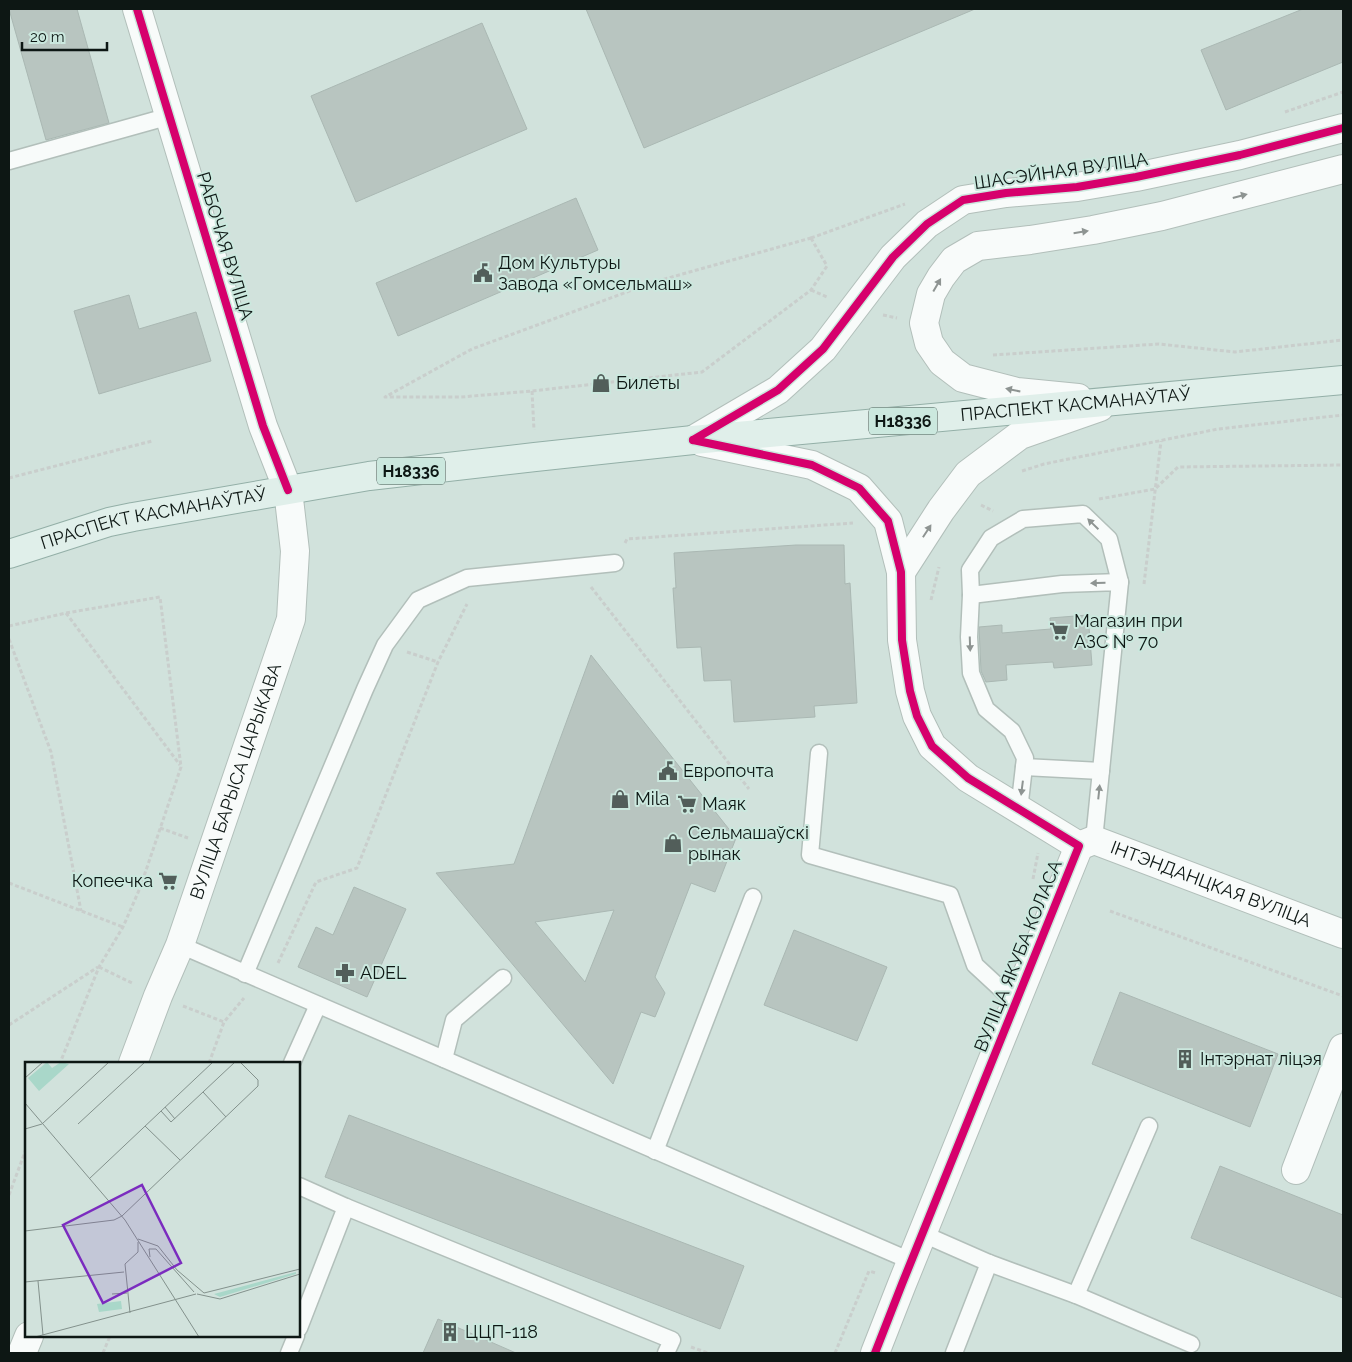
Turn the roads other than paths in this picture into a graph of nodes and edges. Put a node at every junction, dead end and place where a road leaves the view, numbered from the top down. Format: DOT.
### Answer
graph roads {
  1 [pos="137,9"];
  2 [pos="170,116"];
  3 [pos="1343,128"];
  4 [pos="9,161"];
  5 [pos="1343,169"];
  6 [pos="1343,380"];
  7 [pos="1114,402"];
  8 [pos="693,440"];
  9 [pos="288,490"];
  10 [pos="9,554"];
  11 [pos="615,563"];
  12 [pos="901,572"];
  13 [pos="1120,582"];
  14 [pos="971,595"];
  15 [pos="819,753"];
  16 [pos="1024,767"];
  17 [pos="1101,771"];
  18 [pos="1019,810"];
  19 [pos="1086,843"];
  20 [pos="753,897"];
  21 [pos="1343,934"];
  22 [pos="180,945"];
  23 [pos="246,974"];
  24 [pos="503,978"];
  25 [pos="1015,1002"];
  26 [pos="318,1005"];
  27 [pos="1343,1048"];
  28 [pos="444,1059"];
  29 [pos="133,1062"];
  30 [pos="292,1062"];
  31 [pos="1149,1126"];
  32 [pos="655,1151"];
  33 [pos="1296,1170"];
  34 [pos="300,1186"];
  35 [pos="346,1207"];
  36 [pos="923,1234"];
  37 [pos="989,1262"];
  38 [pos="906,1272"];
  39 [pos="1076,1295"];
  40 [pos="300,1325"];
  41 [pos="29,1337"];
  42 [pos="296,1337"];
  43 [pos="1191,1344"];
  44 [pos="22,1353"];
  45 [pos="289,1353"];
  46 [pos="666,1353"];
  47 [pos="875,1353"];
  48 [pos="954,1353"];
  1 -- 2 [label="street, РАБОЧАЯ ВУЛІЦА"];
  2 -- 4 [label="lane"];
  2 -- 9 [label="street, РАБОЧАЯ ВУЛІЦА"];
  3 -- 8 [label="street, ШАСЭЙНАЯ ВУЛІЦА"];
  7 -- 5 [label="street, one-way"];
  6 -- 7 [label="main road, ПРАСПЕКТ КАСМАНАЎТАЎ / Н18336"];
  7 -- 8 [label="main road, ПРАСПЕКТ КАСМАНАЎТАЎ / Н18336"];
  12 -- 7 [label="street, one-way"];
  8 -- 9 [label="main road, ПРАСПЕКТ КАСМАНАЎТАЎ / Н18336"];
  8 -- 12 [label="street, ВУЛІЦА ЯКУБА КОЛАСА"];
  9 -- 10 [label="main road, ПРАСПЕКТ КАСМАНАЎТАЎ / Н18336"];
  9 -- 22 [label="street, ВУЛІЦА БАРЫСА ЦАРЫКАВА"];
  11 -- 23 [label="lane"];
  12 -- 18 [label="street, ВУЛІЦА ЯКУБА КОЛАСА"];
  13 -- 14 [label="lane, one-way"];
  13 -- 14 [label="lane, one-way"];
  13 -- 17 [label="lane"];
  14 -- 16 [label="lane, one-way"];
  15 -- 25 [label="lane"];
  16 -- 17 [label="lane"];
  16 -- 18 [label="lane, one-way"];
  19 -- 17 [label="lane, one-way"];
  18 -- 19 [label="street, ВУЛІЦА ЯКУБА КОЛАСА"];
  19 -- 21 [label="street, ІНТЭНДАНЦКАЯ ВУЛІЦА"];
  19 -- 25 [label="street, ВУЛІЦА ЯКУБА КОЛАСА"];
  20 -- 32 [label="lane"];
  22 -- 23 [label="lane"];
  22 -- 29 [label="street, ВУЛІЦА БАРЫСА ЦАРЫКАВА"];
  23 -- 26 [label="lane"];
  24 -- 28 [label="lane"];
  25 -- 36 [label="street, ВУЛІЦА ЯКУБА КОЛАСА"];
  26 -- 28 [label="lane"];
  26 -- 30 [label="lane"];
  27 -- 33 [label="street"];
  28 -- 32 [label="lane"];
  31 -- 39 [label="lane"];
  32 -- 38 [label="lane"];
  34 -- 35 [label="lane"];
  35 -- 40 [label="lane"];
  35 -- 46 [label="lane"];
  36 -- 37 [label="lane"];
  36 -- 38 [label="street, ВУЛІЦА ЯКУБА КОЛАСА"];
  37 -- 39 [label="lane"];
  37 -- 48 [label="lane"];
  38 -- 47 [label="street, ВУЛІЦА ЯКУБА КОЛАСА"];
  39 -- 43 [label="lane"];
  41 -- 44 [label="street"];
  42 -- 45 [label="lane"];
}
